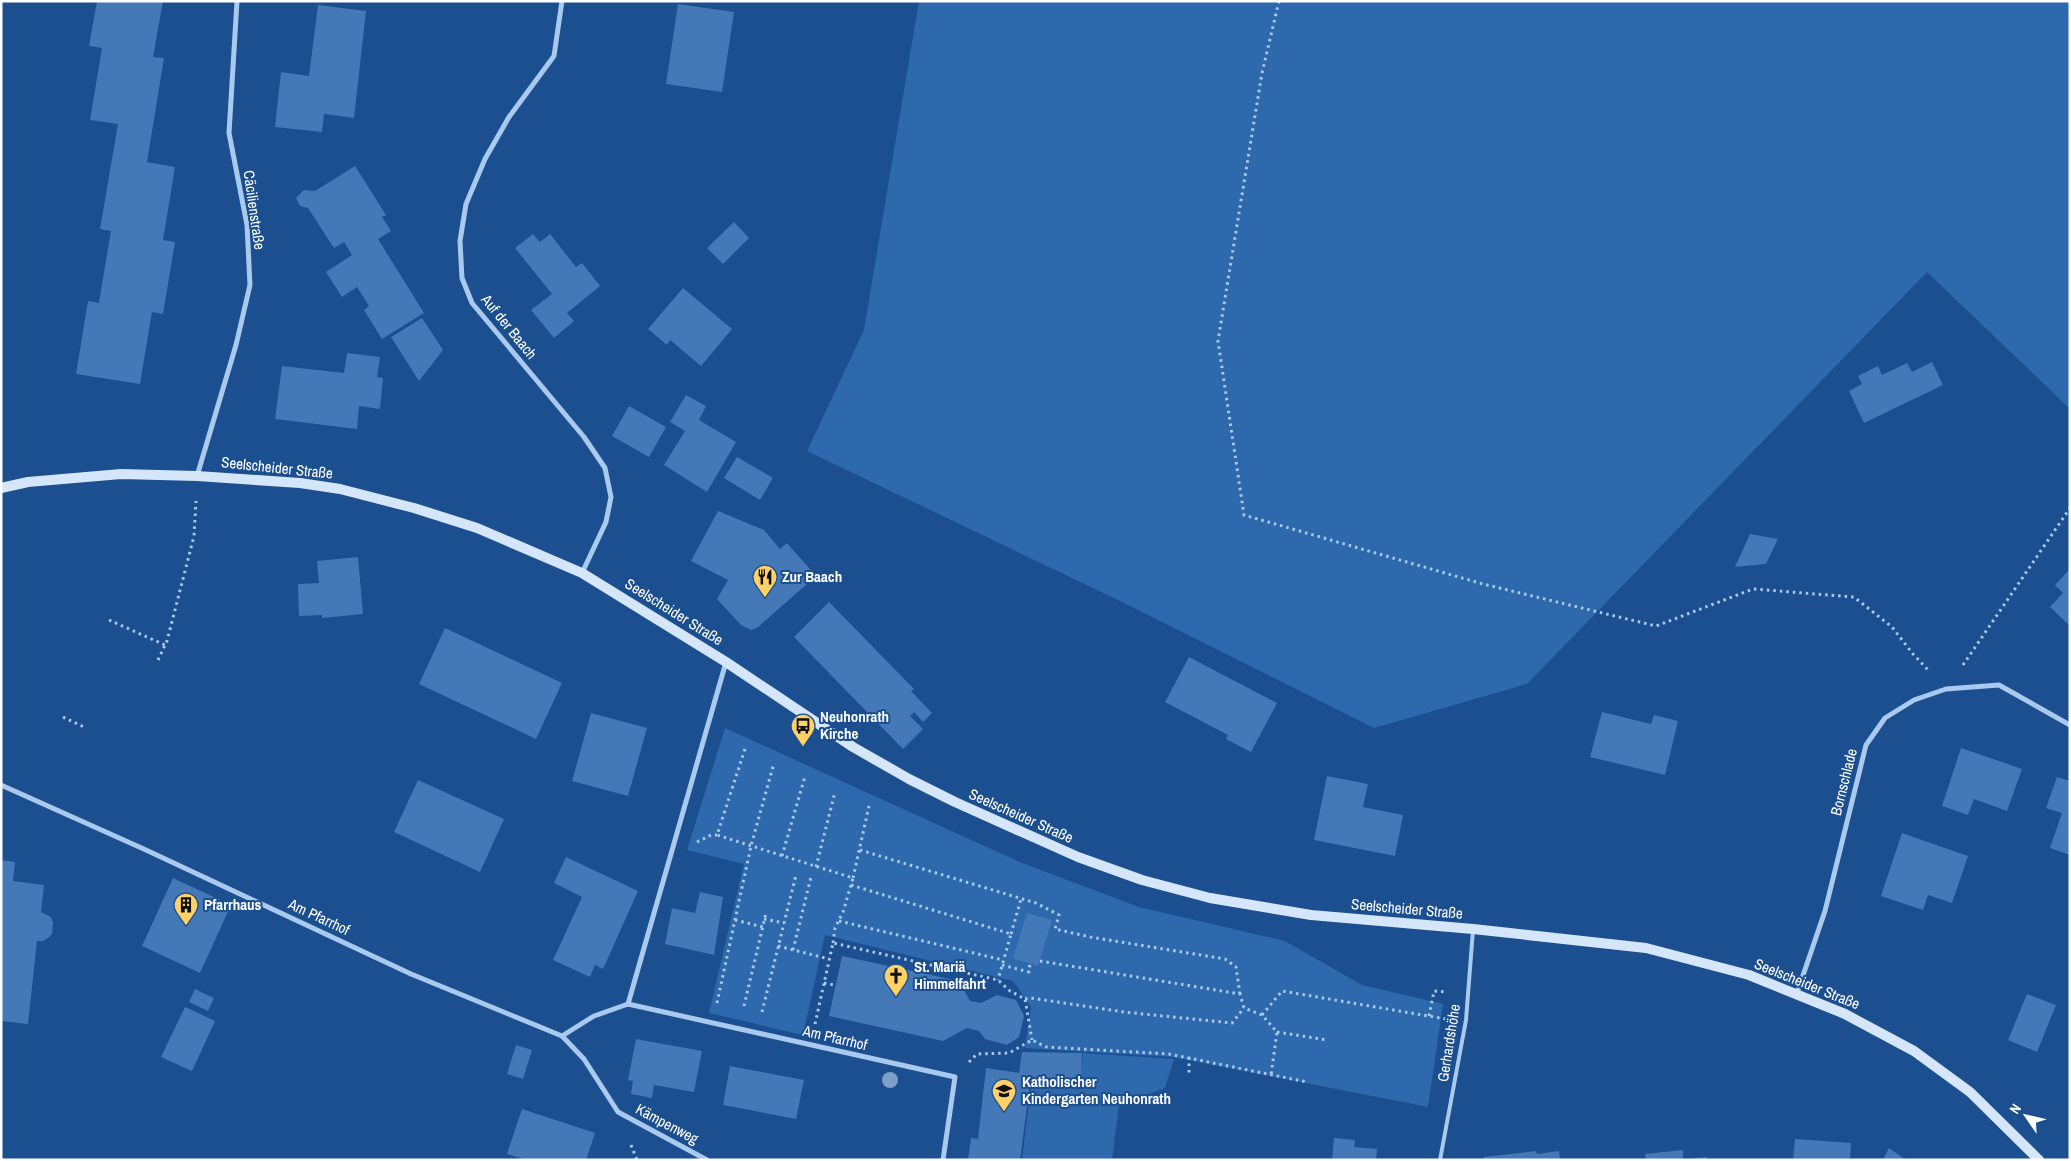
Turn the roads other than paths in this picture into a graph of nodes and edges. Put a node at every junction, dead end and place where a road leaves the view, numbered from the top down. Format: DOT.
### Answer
graph roads {
  1 [pos="237,1"];
  2 [pos="562,1"];
  3 [pos="197,476"];
  4 [pos="1,488"];
  5 [pos="582,573"];
  6 [pos="726,662"];
  7 [pos="2070,725"];
  8 [pos="1,786"];
  9 [pos="1473,929"];
  10 [pos="1797,993"];
  11 [pos="628,1004"];
  12 [pos="562,1036"];
  13 [pos="707,1160"];
  14 [pos="943,1160"];
  15 [pos="1440,1160"];
  16 [pos="2039,1160"];
  1 -- 3 [label="street, Cäcilienstraße"];
  2 -- 5 [label="street, Auf der Baach"];
  3 -- 4 [label="street, Seelscheider Straße"];
  3 -- 5 [label="street, Seelscheider Straße"];
  5 -- 6 [label="street, Seelscheider Straße"];
  6 -- 9 [label="street, Seelscheider Straße"];
  6 -- 11 [label="street"];
  7 -- 10 [label="street, Bornschlade"];
  8 -- 12 [label="street, Am Pfarrhof"];
  9 -- 10 [label="street, Seelscheider Straße"];
  9 -- 15 [label="lane, Gerhardshöhe"];
  10 -- 16 [label="street, Seelscheider Straße"];
  11 -- 12 [label="street"];
  11 -- 14 [label="street, Am Pfarrhof"];
  12 -- 13 [label="street, Kämpenweg"];
}
